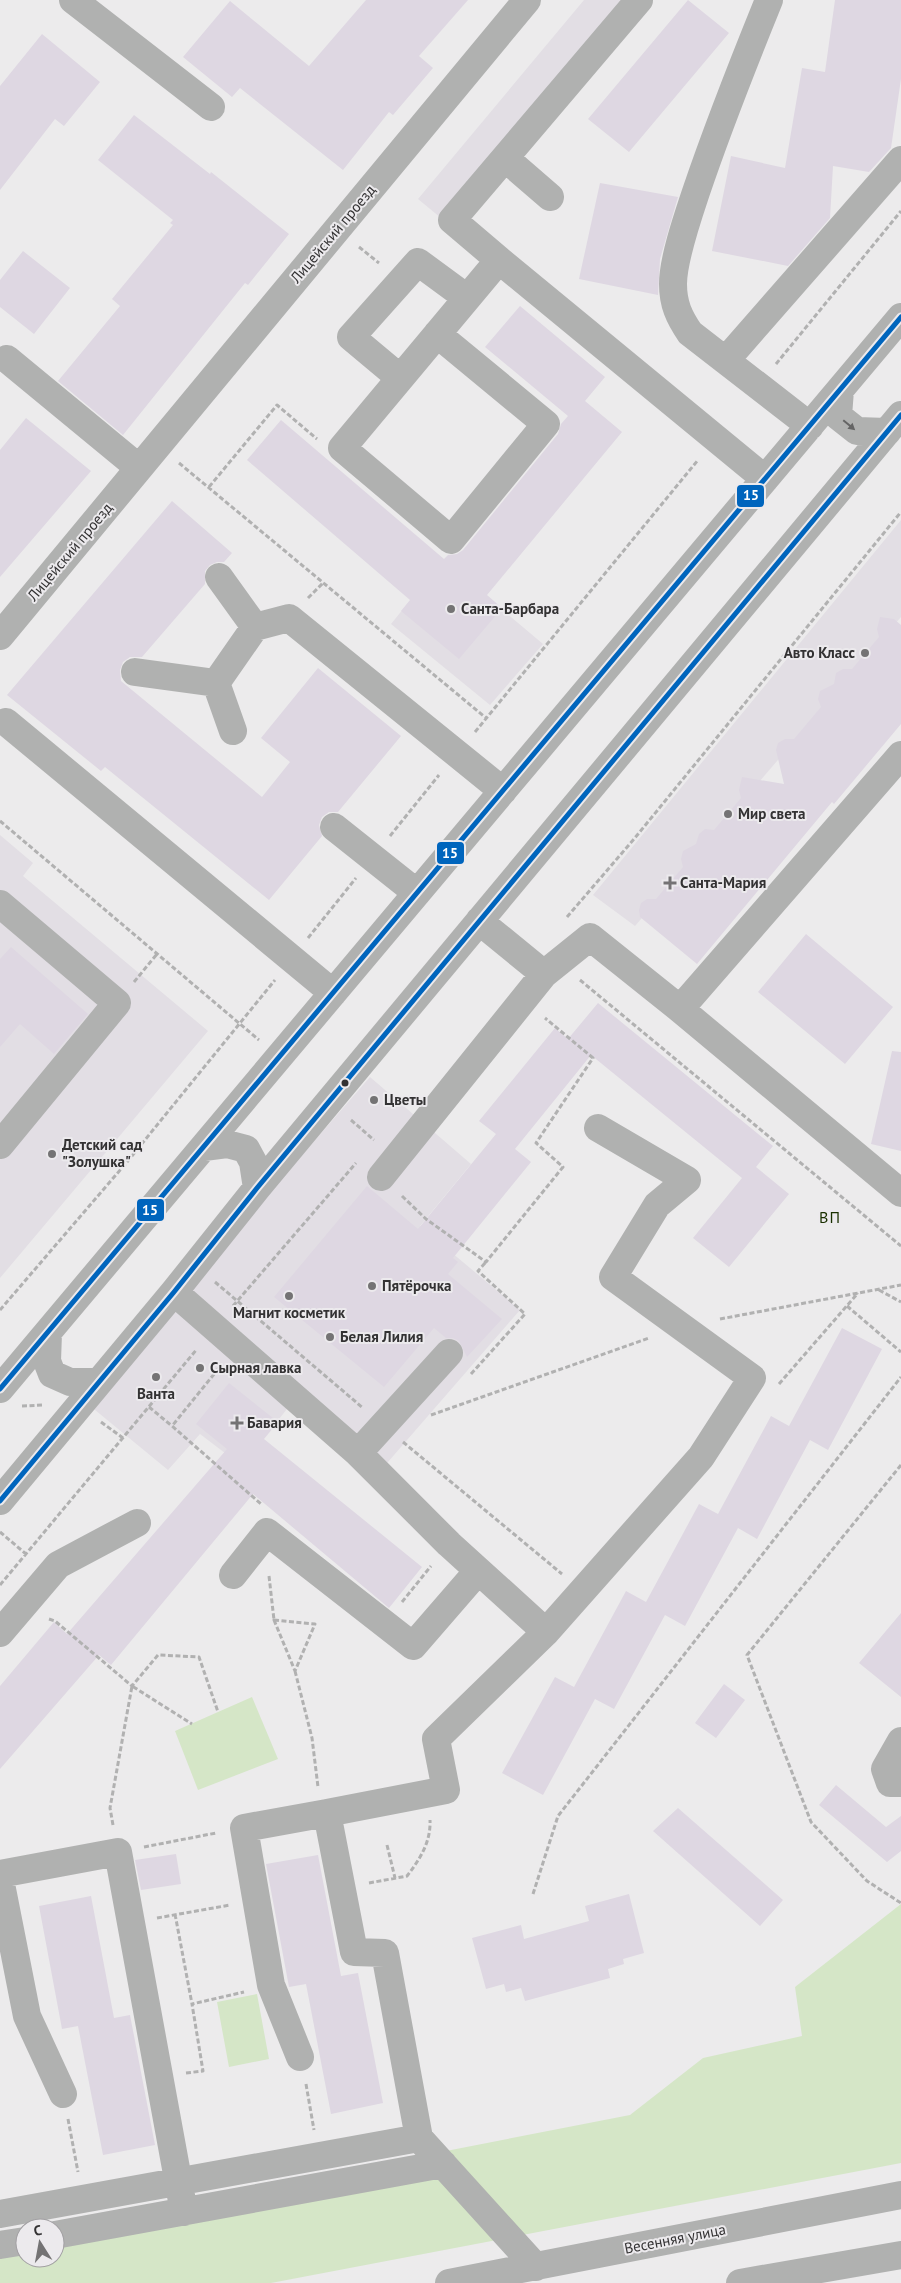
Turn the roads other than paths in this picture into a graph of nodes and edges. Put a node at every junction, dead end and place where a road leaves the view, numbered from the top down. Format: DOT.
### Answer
graph roads {
  1 [pos="74,0"];
  2 [pos="527,0"];
  3 [pos="639,0"];
  4 [pos="769,0"];
  5 [pos="211,107"];
  6 [pos="505,158"];
  7 [pos="901,160"];
  8 [pos="550,197"];
  9 [pos="500,260"];
  10 [pos="468,298"];
  11 [pos="901,317"];
  12 [pos="437,334"];
  13 [pos="6,359"];
  14 [pos="726,360"];
  15 [pos="400,378"];
  16 [pos="840,390"];
  17 [pos="894,423"];
  18 [pos="810,426"];
  19 [pos="139,468"];
  20 [pos="765,479"];
  21 [pos="219,577"];
  22 [pos="255,627"];
  23 [pos="0,636"];
  24 [pos="135,672"];
  25 [pos="216,683"];
  26 [pos="6,722"];
  27 [pos="233,731"];
  28 [pos="901,755"];
  29 [pos="503,791"];
  30 [pos="334,827"];
  31 [pos="417,893"];
  32 [pos="0,904"];
  33 [pos="479,921"];
  34 [pos="551,968"];
  35 [pos="333,993"];
  36 [pos="680,1009"];
  37 [pos="598,1128"];
  38 [pos="0,1145"];
  39 [pos="204,1147"];
  40 [pos="381,1177"];
  41 [pos="257,1188"];
  42 [pos="901,1193"];
  43 [pos="174,1292"];
  44 [pos="48,1333"];
  45 [pos="449,1353"];
  46 [pos="99,1382"];
  47 [pos="0,1389"];
  48 [pos="358,1454"];
  49 [pos="0,1500"];
  50 [pos="137,1523"];
  51 [pos="478,1570"];
  52 [pos="233,1575"];
  53 [pos="546,1632"];
  54 [pos="0,1633"];
  55 [pos="901,1741"];
  56 [pos="901,1783"];
  57 [pos="322,1814"];
  58 [pos="0,1874"];
  59 [pos="0,1879"];
  60 [pos="300,2056"];
  61 [pos="63,2094"];
  62 [pos="419,2138"];
  63 [pos="443,2164"];
  64 [pos="178,2182"];
  65 [pos="901,2195"];
  66 [pos="184,2212"];
  67 [pos="0,2214"];
  68 [pos="65,2233"];
  69 [pos="15,2243"];
  70 [pos="0,2245"];
  71 [pos="901,2255"];
  72 [pos="536,2267"];
  73 [pos="449,2283"];
  74 [pos="740,2283"];
  1 -- 5 [label="street"];
  2 -- 19 [label="street, Лицейский проезд"];
  3 -- 6 [label="street"];
  4 -- 14 [label="street"];
  6 -- 8 [label="street"];
  6 -- 9 [label="street"];
  7 -- 14 [label="street"];
  9 -- 10 [label="street"];
  9 -- 20 [label="street"];
  10 -- 12 [label="street"];
  10 -- 15 [label="street"];
  11 -- 16 [label="street"];
  12 -- 15 [label="street"];
  12 -- 15 [label="street"];
  13 -- 19 [label="street"];
  14 -- 18 [label="street"];
  16 -- 17 [label="street, one-way"];
  16 -- 18 [label="street"];
  17 -- 33 [label="street"];
  18 -- 20 [label="street"];
  19 -- 23 [label="street, Лицейский проезд"];
  20 -- 29 [label="street"];
  21 -- 22 [label="street"];
  22 -- 25 [label="street"];
  22 -- 29 [label="street"];
  24 -- 25 [label="street"];
  25 -- 27 [label="street"];
  26 -- 35 [label="street"];
  28 -- 36 [label="street"];
  29 -- 31 [label="street"];
  30 -- 31 [label="street"];
  31 -- 35 [label="street"];
  32 -- 38 [label="street"];
  33 -- 34 [label="street"];
  33 -- 41 [label="street"];
  34 -- 36 [label="street"];
  34 -- 40 [label="street"];
  35 -- 39 [label="street"];
  36 -- 42 [label="street"];
  37 -- 53 [label="street"];
  39 -- 41 [label="street"];
  39 -- 44 [label="street"];
  41 -- 43 [label="street"];
  43 -- 46 [label="street"];
  43 -- 48 [label="street"];
  44 -- 46 [label="street"];
  44 -- 47 [label="street"];
  45 -- 48 [label="street"];
  46 -- 49 [label="street"];
  48 -- 51 [label="street"];
  50 -- 54 [label="street"];
  51 -- 52 [label="street"];
  51 -- 53 [label="street"];
  53 -- 57 [label="street"];
  55 -- 56 [label="street"];
  57 -- 60 [label="street"];
  57 -- 62 [label="street"];
  58 -- 64 [label="street"];
  59 -- 61 [label="street"];
  62 -- 63 [label="street"];
  62 -- 64 [label="street"];
  63 -- 66 [label="street"];
  63 -- 72 [label="street"];
  64 -- 66 [label="street"];
  64 -- 67 [label="street"];
  65 -- 72 [label="street, Весенняя улица"];
  66 -- 68 [label="street"];
  69 -- 70 [label="street"];
  71 -- 74 [label="street"];
  72 -- 73 [label="street, Весенняя улица"];
}
